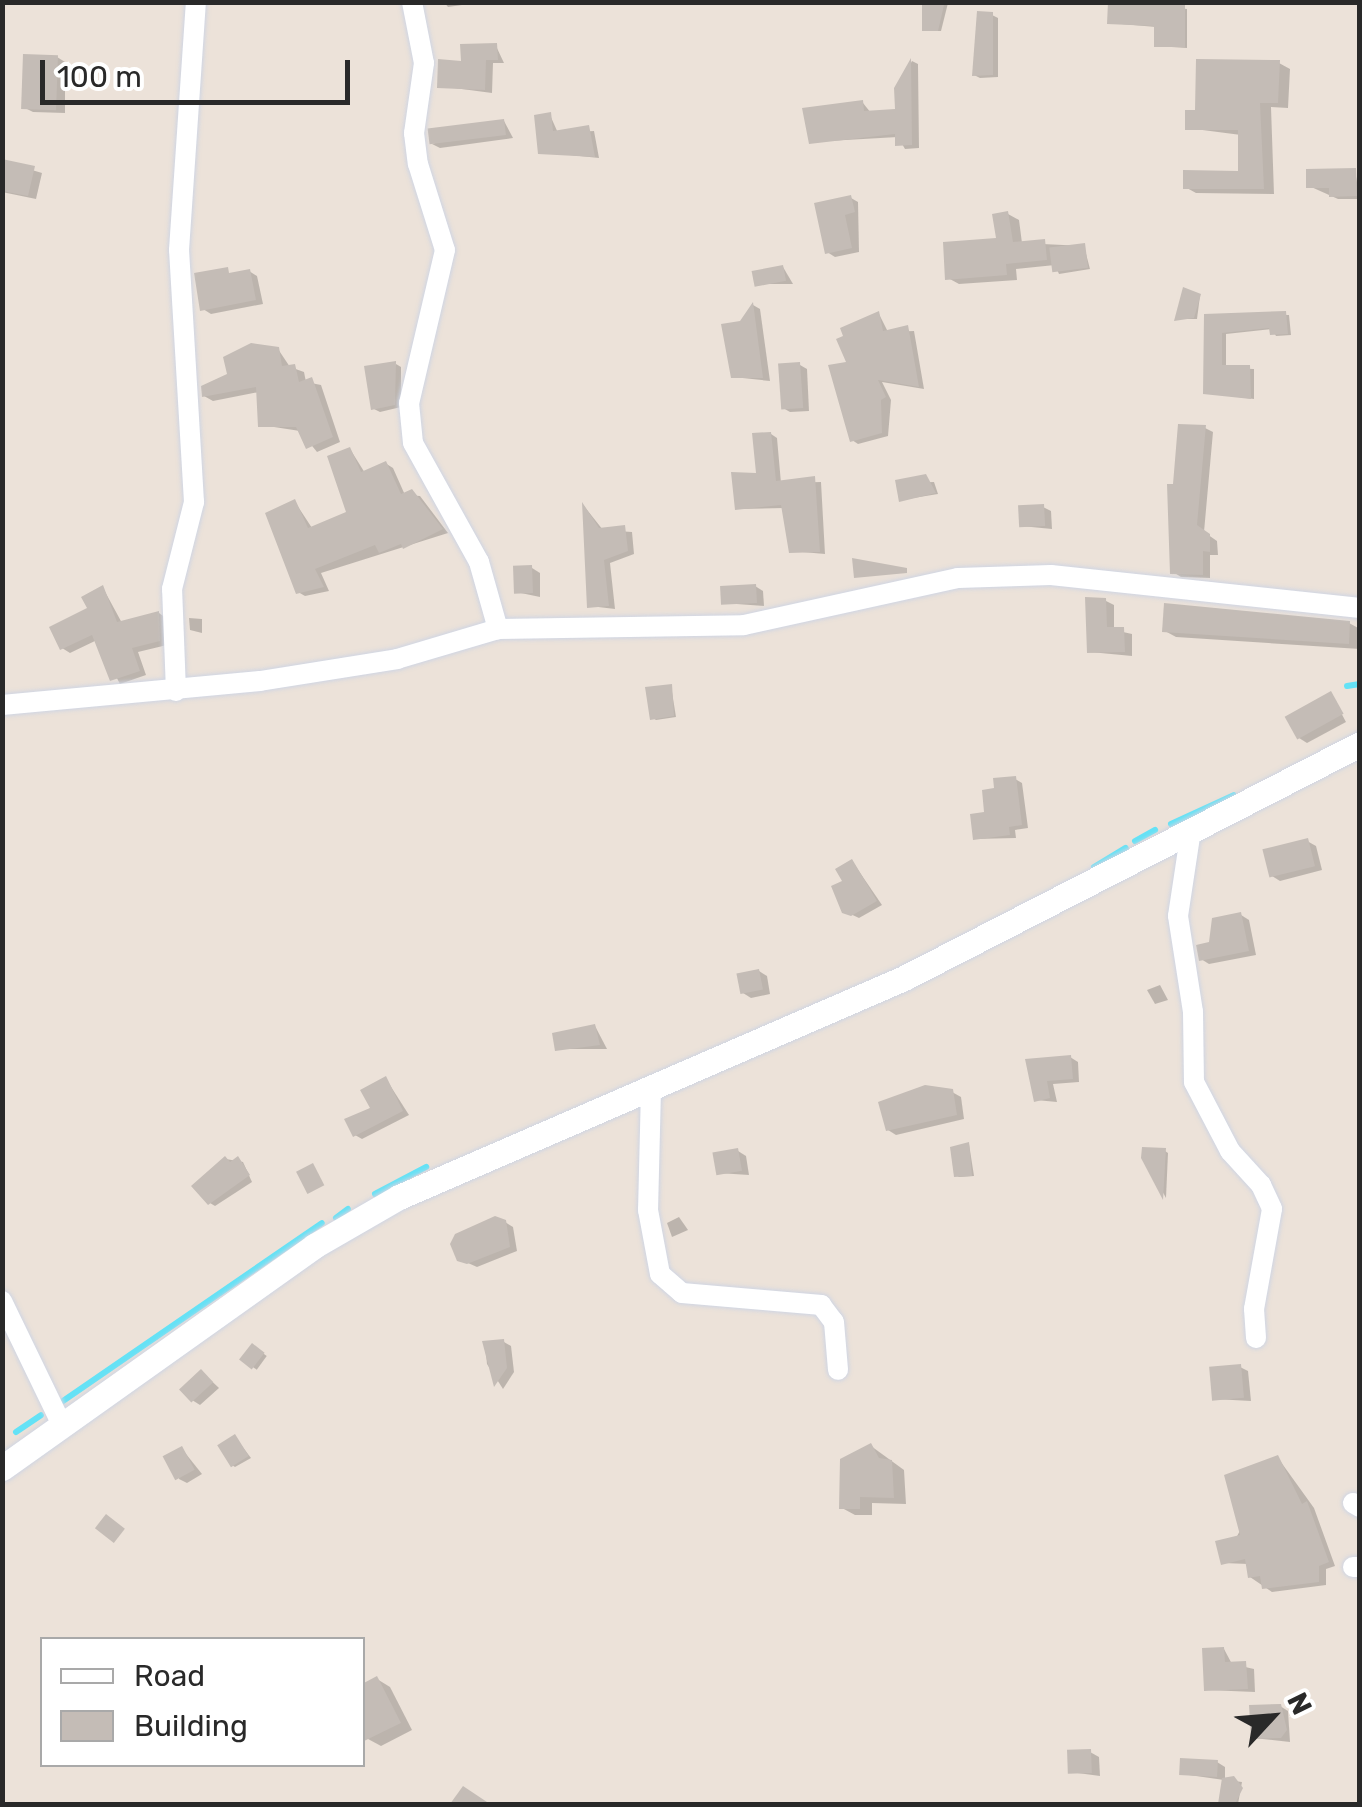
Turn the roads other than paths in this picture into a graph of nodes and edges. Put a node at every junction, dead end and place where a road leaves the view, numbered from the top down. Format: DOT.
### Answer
graph roads {
  1 [pos="196,2"];
  2 [pos="412,2"];
  3 [pos="1360,608"];
  4 [pos="498,629"];
  5 [pos="176,691"];
  6 [pos="2,704"];
  7 [pos="1360,744"];
  8 [pos="1190,830"];
  9 [pos="650,1088"];
  10 [pos="2,1300"];
  11 [pos="1256,1338"];
  12 [pos="838,1370"];
  13 [pos="62,1425"];
  14 [pos="2,1468"];
  1 -- 5 [label="street"];
  2 -- 4 [label="street"];
  3 -- 4 [label="street"];
  4 -- 5 [label="street"];
  5 -- 6 [label="street"];
  7 -- 8 [label="street"];
  8 -- 9 [label="street"];
  8 -- 11 [label="street"];
  9 -- 12 [label="street"];
  9 -- 13 [label="street"];
  10 -- 13 [label="street"];
  13 -- 14 [label="street"];
}
